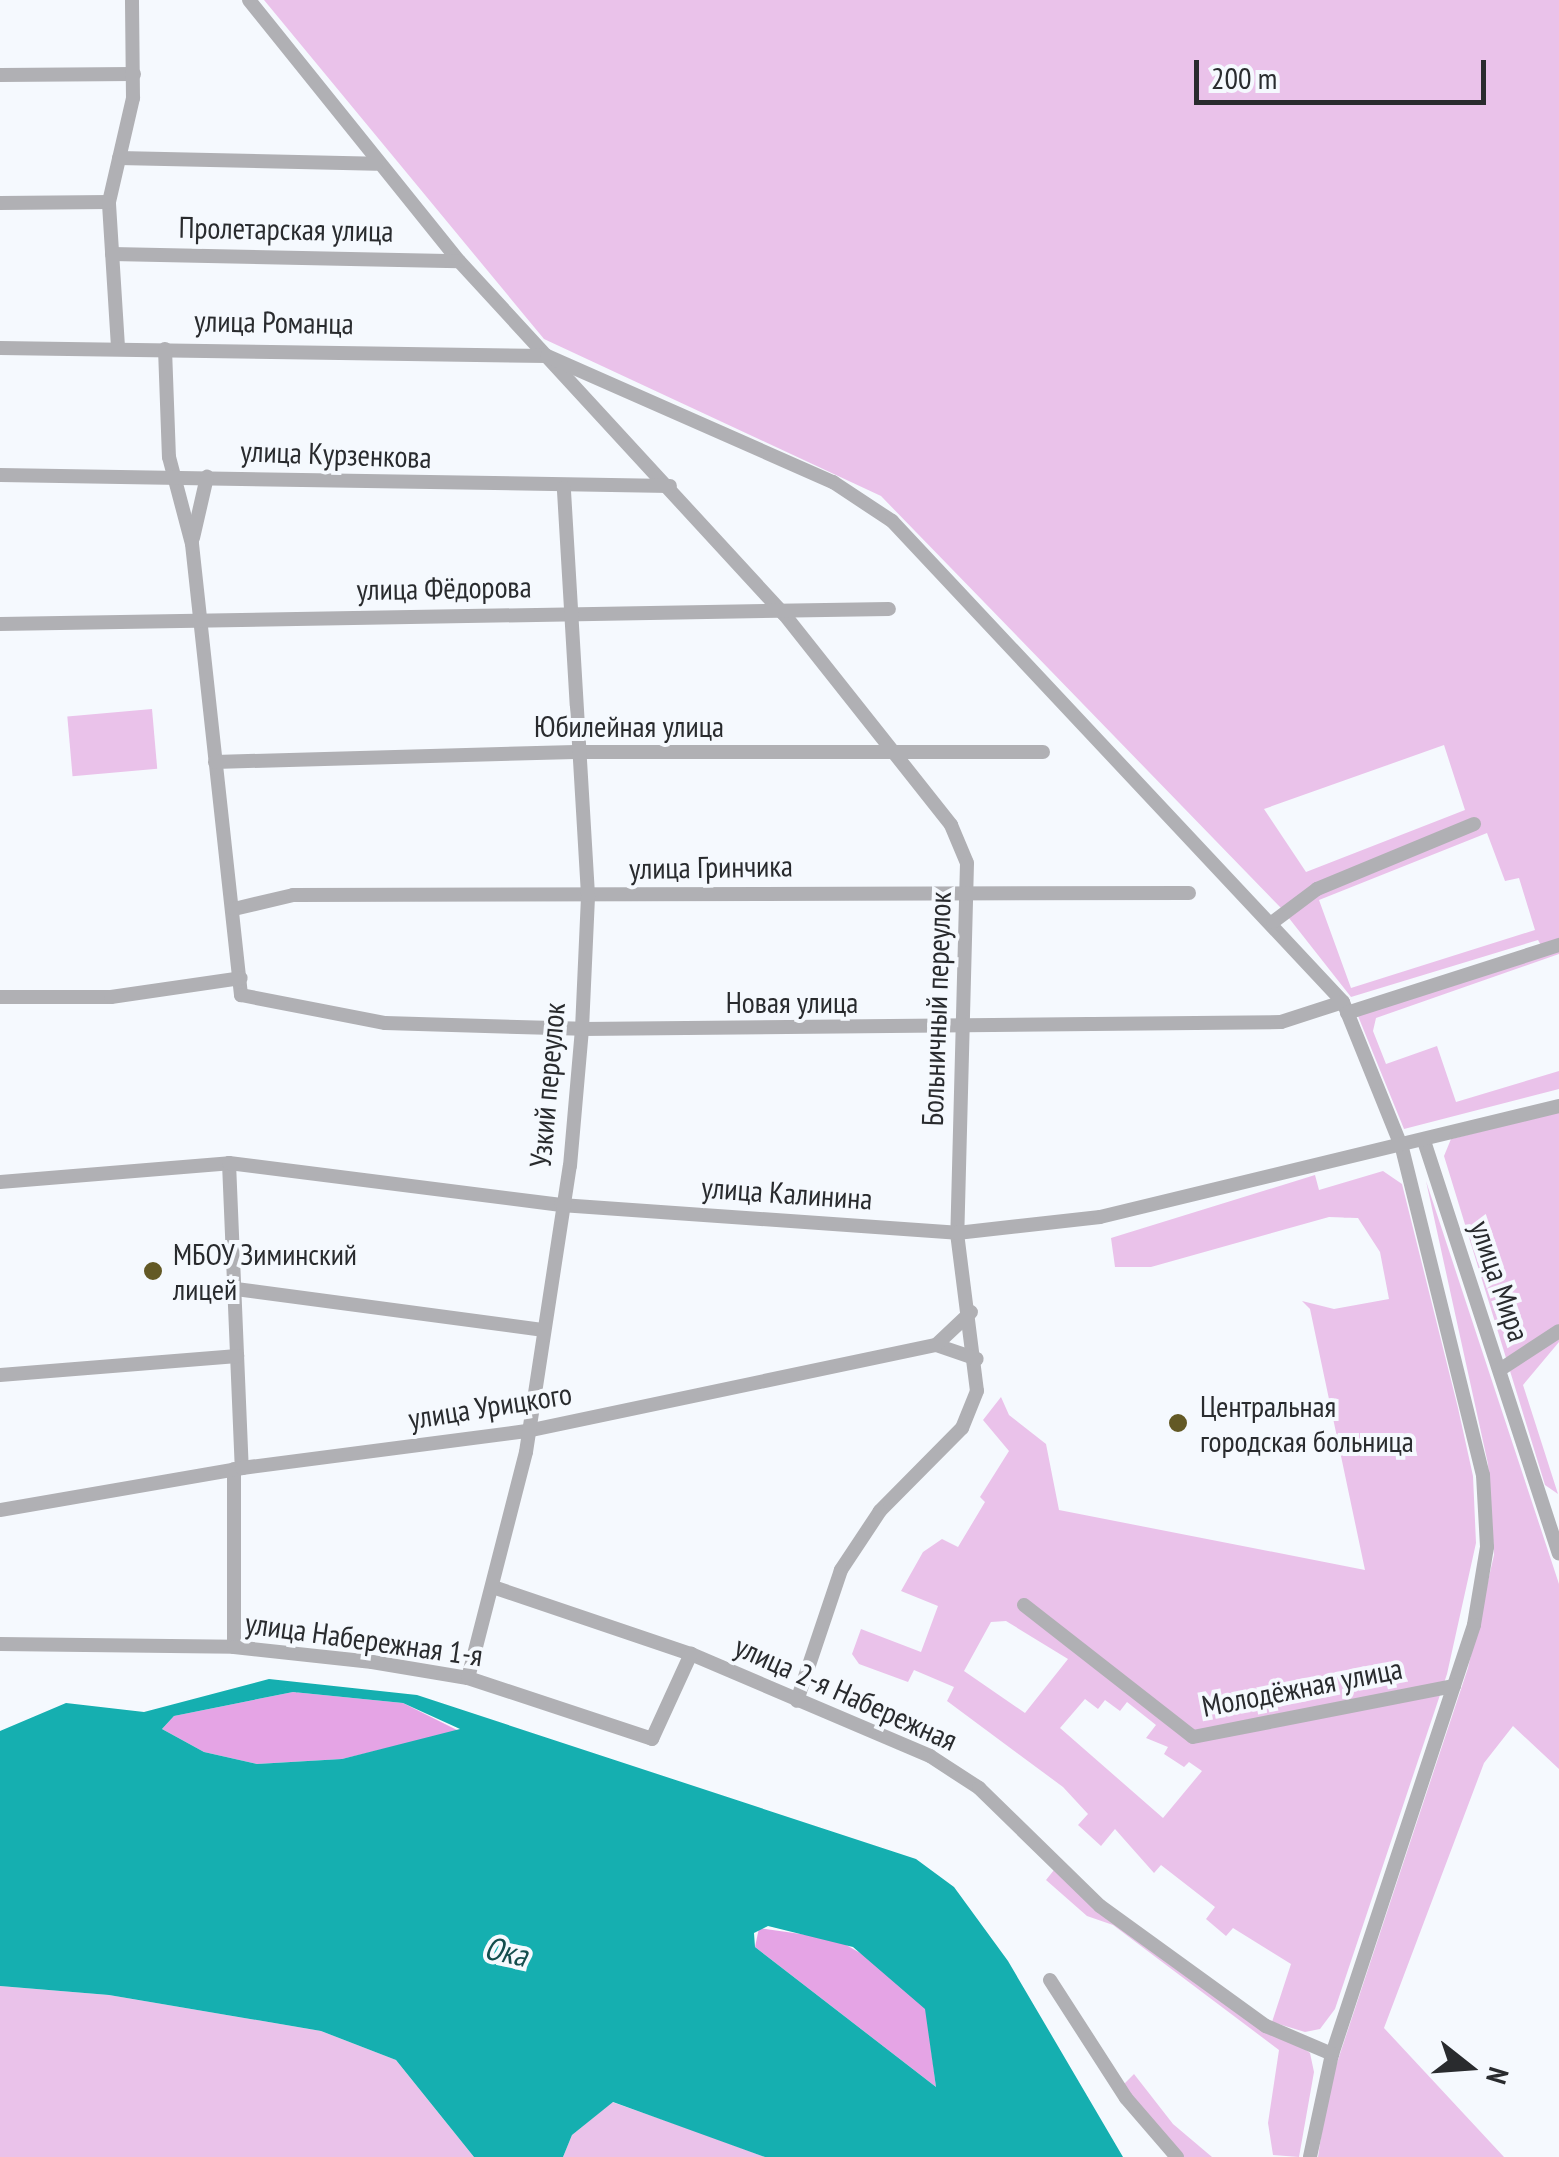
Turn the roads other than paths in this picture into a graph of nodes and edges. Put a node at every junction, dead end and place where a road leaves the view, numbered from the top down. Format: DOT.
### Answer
graph roads {
  1 [pos="132,0"];
  2 [pos="249,0"];
  3 [pos="134,74"];
  4 [pos="0,75"];
  5 [pos="119,158"];
  6 [pos="376,164"];
  7 [pos="0,202"];
  8 [pos="109,202"];
  9 [pos="112,254"];
  10 [pos="459,261"];
  11 [pos="118,347"];
  12 [pos="0,348"];
  13 [pos="164,348"];
  14 [pos="547,356"];
  15 [pos="0,475"];
  16 [pos="174,476"];
  17 [pos="207,477"];
  18 [pos="670,486"];
  19 [pos="564,488"];
  20 [pos="192,544"];
  21 [pos="889,609"];
  22 [pos="570,613"];
  23 [pos="784,614"];
  24 [pos="197,619"];
  25 [pos="0,624"];
  26 [pos="575,752"];
  27 [pos="1043,752"];
  28 [pos="896,754"];
  29 [pos="216,762"];
  30 [pos="1474,824"];
  31 [pos="970,892"];
  32 [pos="1189,893"];
  33 [pos="588,896"];
  34 [pos="234,909"];
  35 [pos="1273,922"];
  36 [pos="1559,945"];
  37 [pos="241,978"];
  38 [pos="0,998"];
  39 [pos="1345,1008"];
  40 [pos="582,1028"];
  41 [pos="960,1030"];
  42 [pos="1559,1106"];
  43 [pos="1424,1142"];
  44 [pos="1402,1148"];
  45 [pos="229,1163"];
  46 [pos="0,1182"];
  47 [pos="561,1206"];
  48 [pos="957,1233"];
  49 [pos="236,1289"];
  50 [pos="972,1312"];
  51 [pos="542,1330"];
  52 [pos="1559,1331"];
  53 [pos="936,1345"];
  54 [pos="237,1356"];
  55 [pos="977,1359"];
  56 [pos="1501,1368"];
  57 [pos="0,1375"];
  58 [pos="527,1432"];
  59 [pos="238,1468"];
  60 [pos="0,1510"];
  61 [pos="1554,1512"];
  62 [pos="1559,1552"];
  63 [pos="493,1587"];
  64 [pos="1024,1605"];
  65 [pos="0,1644"];
  66 [pos="234,1647"];
  67 [pos="691,1654"];
  68 [pos="468,1678"];
  69 [pos="1454,1686"];
  70 [pos="797,1700"];
  71 [pos="1050,1980"];
  72 [pos="1332,2054"];
  73 [pos="1177,2157"];
  74 [pos="1310,2157"];
  1 -- 3 [label="street"];
  2 -- 6 [label="street, Больничный переулок"];
  3 -- 4 [label="street"];
  3 -- 5 [label="street"];
  5 -- 6 [label="street"];
  5 -- 8 [label="street"];
  6 -- 10 [label="street, Больничный переулок"];
  7 -- 8 [label="street"];
  8 -- 9 [label="street"];
  9 -- 10 [label="street, Пролетарская улица"];
  9 -- 11 [label="street"];
  10 -- 14 [label="street, Больничный переулок"];
  11 -- 12 [label="street, улица Романца"];
  11 -- 13 [label="street, улица Романца"];
  13 -- 14 [label="street, улица Романца"];
  13 -- 16 [label="street"];
  14 -- 18 [label="street, Больничный переулок"];
  14 -- 35 [label="street"];
  15 -- 16 [label="street, улица Курзенкова"];
  16 -- 17 [label="street, улица Курзенкова"];
  16 -- 20 [label="street"];
  17 -- 19 [label="street, улица Курзенкова"];
  17 -- 20 [label="street"];
  18 -- 19 [label="street, улица Курзенкова"];
  18 -- 23 [label="street, Больничный переулок"];
  19 -- 22 [label="street, Узкий переулок"];
  20 -- 24 [label="street"];
  21 -- 23 [label="street, улица Фёдорова"];
  22 -- 23 [label="street, улица Фёдорова"];
  22 -- 24 [label="street, улица Фёдорова"];
  22 -- 26 [label="street, Узкий переулок"];
  23 -- 28 [label="street, Больничный переулок"];
  24 -- 25 [label="street, улица Фёдорова"];
  24 -- 29 [label="street"];
  26 -- 28 [label="street, Юбилейная улица"];
  26 -- 29 [label="street, Юбилейная улица"];
  26 -- 33 [label="street, Узкий переулок"];
  27 -- 28 [label="street, Юбилейная улица"];
  28 -- 31 [label="street, Больничный переулок"];
  29 -- 34 [label="street"];
  30 -- 35 [label="street"];
  31 -- 32 [label="street, улица Гринчика"];
  31 -- 33 [label="street, улица Гринчика"];
  31 -- 41 [label="street, Больничный переулок"];
  33 -- 34 [label="street, улица Гринчика"];
  33 -- 40 [label="street, Узкий переулок"];
  34 -- 37 [label="street"];
  35 -- 39 [label="street"];
  36 -- 39 [label="street, Новая улица"];
  37 -- 38 [label="street"];
  37 -- 40 [label="street, Новая улица"];
  39 -- 41 [label="street, Новая улица"];
  39 -- 44 [label="street"];
  40 -- 41 [label="street, Новая улица"];
  40 -- 47 [label="street, Узкий переулок"];
  41 -- 48 [label="street, Больничный переулок"];
  42 -- 43 [label="street, улица Калинина"];
  43 -- 44 [label="street, улица Калинина"];
  43 -- 56 [label="street, улица Мира"];
  44 -- 48 [label="street, улица Калинина"];
  44 -- 69 [label="street"];
  45 -- 46 [label="street, улица Калинина"];
  45 -- 47 [label="street, улица Калинина"];
  45 -- 49 [label="street"];
  47 -- 48 [label="street, улица Калинина"];
  47 -- 51 [label="street, Узкий переулок"];
  48 -- 50 [label="street, Больничный переулок"];
  49 -- 51 [label="street"];
  49 -- 54 [label="street"];
  50 -- 53 [label="street"];
  50 -- 55 [label="street, Больничный переулок"];
  51 -- 58 [label="street, Узкий переулок"];
  52 -- 56 [label="street"];
  53 -- 55 [label="street"];
  53 -- 58 [label="street, улица Урицкого"];
  54 -- 57 [label="street"];
  54 -- 59 [label="street"];
  55 -- 70 [label="street, Больничный переулок"];
  56 -- 61 [label="street, улица Мира"];
  58 -- 59 [label="street, улица Урицкого"];
  58 -- 63 [label="street, Узкий переулок"];
  59 -- 60 [label="street, улица Урицкого"];
  59 -- 66 [label="street"];
  61 -- 62 [label="street, улица Мира"];
  63 -- 67 [label="street, улица 2-я Набережная"];
  63 -- 68 [label="street, Узкий переулок"];
  64 -- 69 [label="street, Молодёжная улица"];
  65 -- 66 [label="street, улица Набережная 1-я"];
  66 -- 68 [label="street, улица Набережная 1-я"];
  67 -- 68 [label="street, улица Набережная 1-я"];
  67 -- 70 [label="street, улица 2-я Набережная"];
  69 -- 72 [label="street"];
  70 -- 72 [label="street, улица 2-я Набережная"];
  71 -- 73 [label="street"];
  72 -- 74 [label="street"];
}
